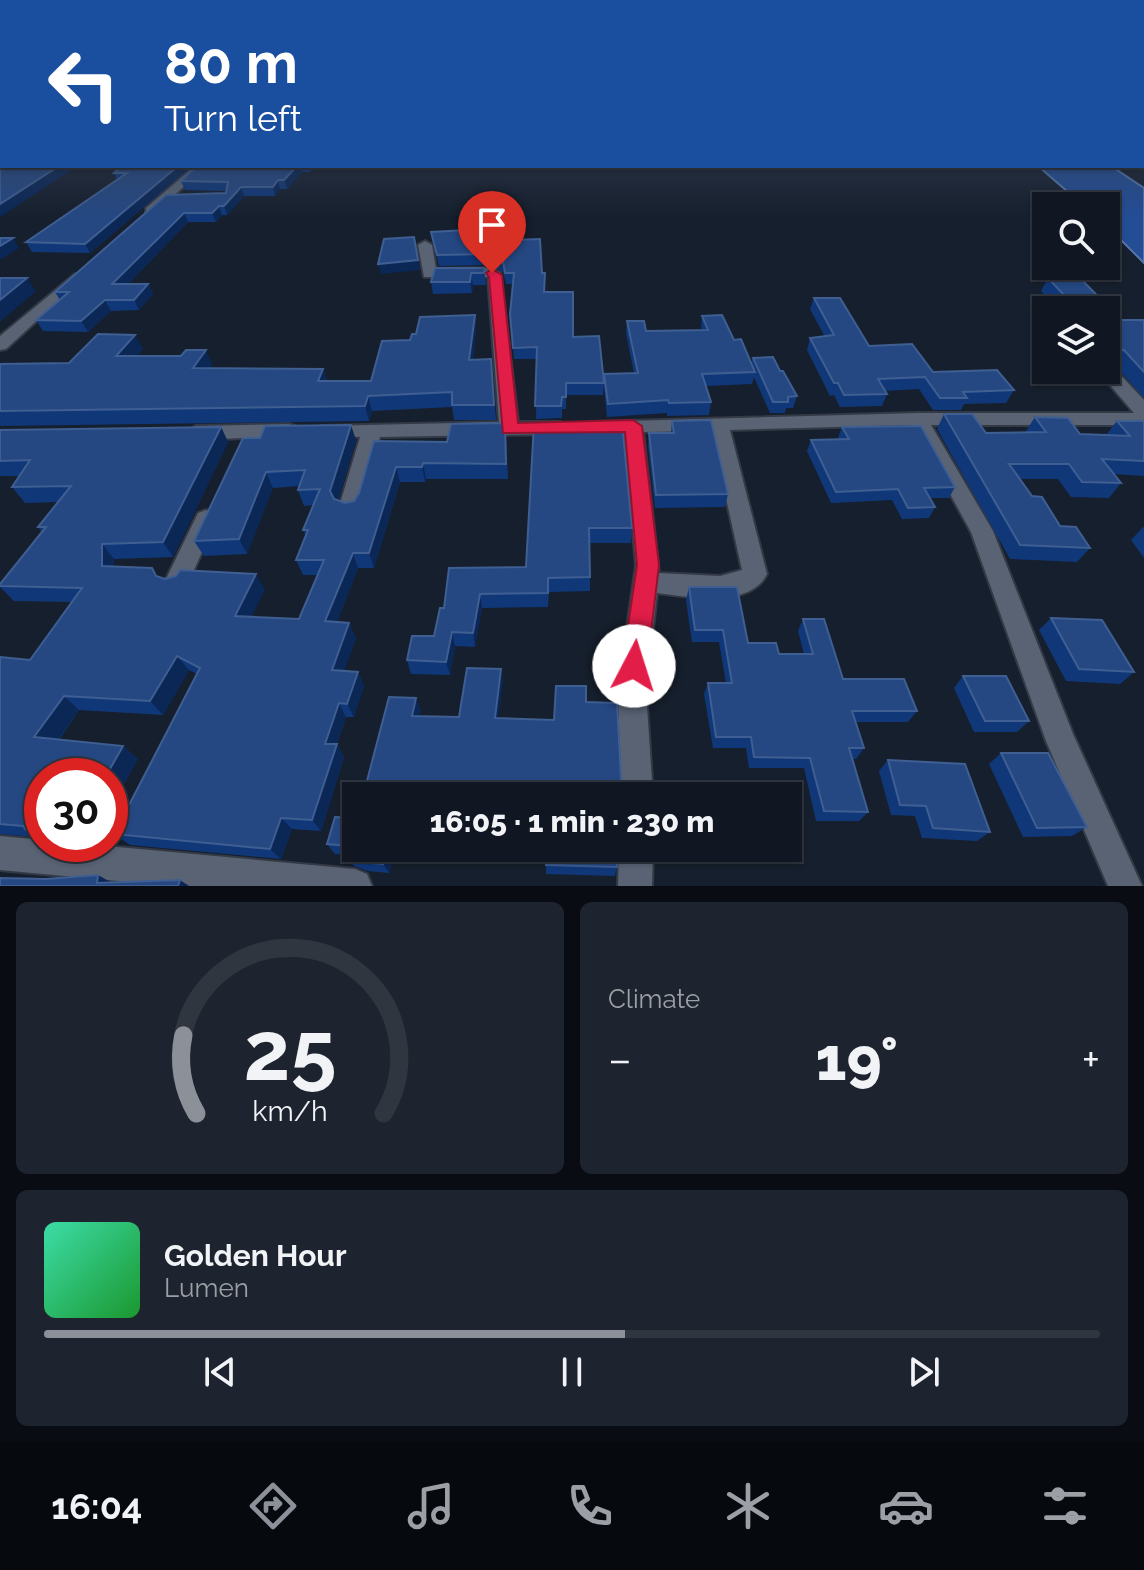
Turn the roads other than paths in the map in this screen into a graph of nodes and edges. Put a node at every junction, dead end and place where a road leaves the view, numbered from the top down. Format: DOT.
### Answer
graph roads {
  1 [pos="199,168"];
  2 [pos="135,225"];
  3 [pos="425,245"];
  4 [pos="91,264"];
  5 [pos="0,345"];
  6 [pos="1119,384"];
  7 [pos="1144,412"];
  8 [pos="918,419"];
  9 [pos="1144,419"];
  10 [pos="719,424"];
  11 [pos="633,426"];
  12 [pos="509,429"];
  13 [pos="372,430"];
  14 [pos="246,432"];
  15 [pos="169,433"];
  16 [pos="233,459"];
  17 [pos="214,500"];
  18 [pos="350,507"];
  19 [pos="177,581"];
  20 [pos="647,582"];
  21 [pos="636,782"];
  22 [pos="0,853"];
  23 [pos="636,862"];
  24 [pos="355,886"];
  25 [pos="635,886"];
  26 [pos="1125,886"];
  1 -- 2 [label="street"];
  3 -- 12 [label="street"];
  4 -- 5 [label="street"];
  6 -- 7 [label="street"];
  8 -- 9 [label="street"];
  8 -- 10 [label="street"];
  8 -- 26 [label="street"];
  10 -- 11 [label="street"];
  10 -- 20 [label="street"];
  11 -- 12 [label="street"];
  11 -- 20 [label="street"];
  12 -- 13 [label="street"];
  13 -- 14 [label="street"];
  13 -- 18 [label="street"];
  14 -- 15 [label="street"];
  14 -- 16 [label="street"];
  17 -- 19 [label="street"];
  20 -- 21 [label="street"];
  22 -- 24 [label="street"];
  23 -- 25 [label="street"];
}
